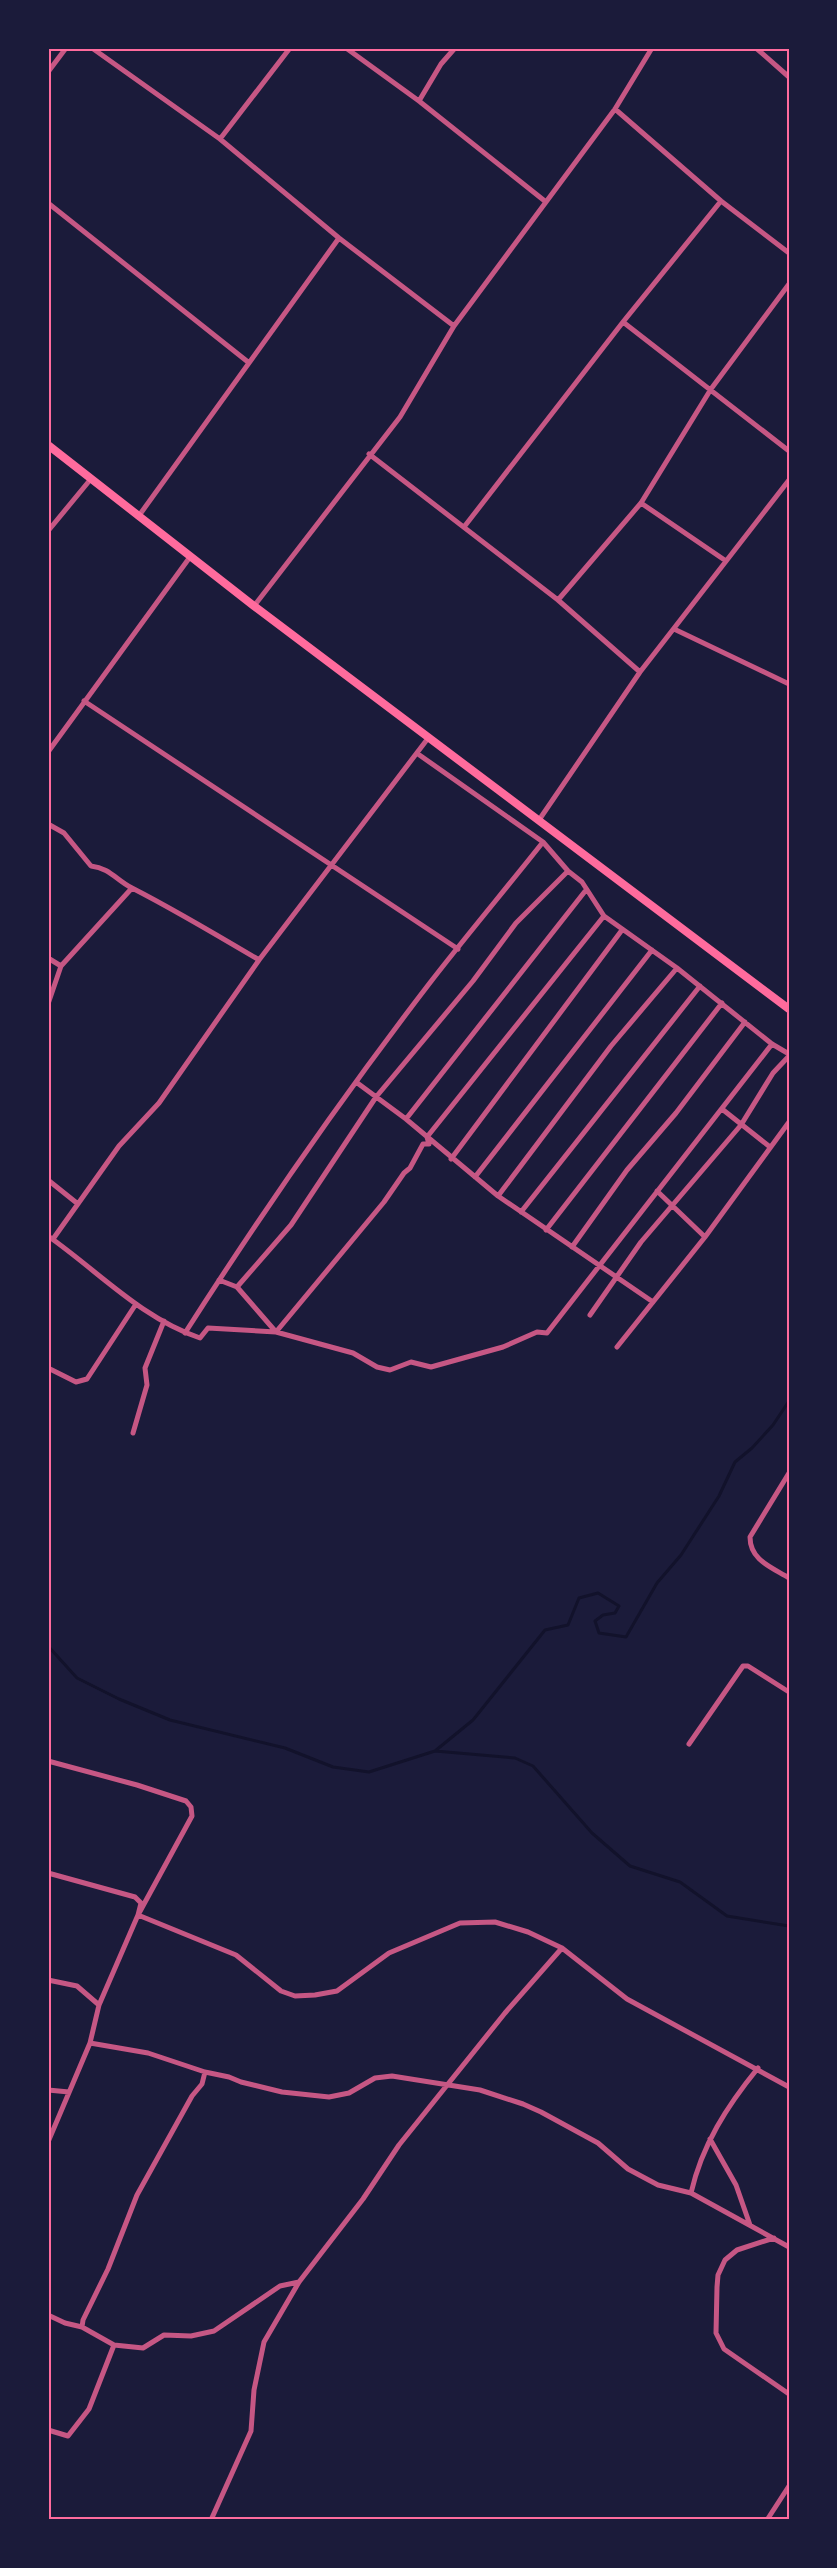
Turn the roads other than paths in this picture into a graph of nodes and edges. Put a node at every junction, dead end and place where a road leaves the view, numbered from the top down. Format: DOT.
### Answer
graph roads {
  1 [pos="66,48"];
  2 [pos="92,48"];
  3 [pos="290,48"];
  4 [pos="346,48"];
  5 [pos="455,48"];
  6 [pos="652,48"];
  7 [pos="756,48"];
  8 [pos="51,63"];
  9 [pos="48,72"];
  10 [pos="789,77"];
  11 [pos="419,101"];
  12 [pos="615,109"];
  13 [pos="220,139"];
  14 [pos="721,201"];
  15 [pos="546,202"];
  16 [pos="48,203"];
  17 [pos="339,238"];
  18 [pos="789,253"];
  19 [pos="789,284"];
  20 [pos="622,322"];
  21 [pos="454,326"];
  22 [pos="248,362"];
  23 [pos="711,389"];
  24 [pos="48,446"];
  25 [pos="789,451"];
  26 [pos="369,454"];
  27 [pos="90,480"];
  28 [pos="789,480"];
  29 [pos="641,503"];
  30 [pos="138,517"];
  31 [pos="464,527"];
  32 [pos="48,531"];
  33 [pos="190,558"];
  34 [pos="726,561"];
  35 [pos="558,600"];
  36 [pos="254,606"];
  37 [pos="674,628"];
  38 [pos="640,672"];
  39 [pos="789,684"];
  40 [pos="84,702"];
  41 [pos="429,737"];
  42 [pos="48,753"];
  43 [pos="418,754"];
  44 [pos="539,820"];
  45 [pos="48,824"];
  46 [pos="543,842"];
  47 [pos="330,865"];
  48 [pos="568,871"];
  49 [pos="132,888"];
  50 [pos="586,890"];
  51 [pos="604,916"];
  52 [pos="622,930"];
  53 [pos="458,949"];
  54 [pos="652,950"];
  55 [pos="48,958"];
  56 [pos="258,960"];
  57 [pos="62,966"];
  58 [pos="677,968"];
  59 [pos="700,986"];
  60 [pos="722,1003"];
  61 [pos="48,1004"];
  62 [pos="789,1009"];
  63 [pos="745,1022"];
  64 [pos="772,1044"];
  65 [pos="789,1055"];
  66 [pos="356,1082"];
  67 [pos="376,1097"];
  68 [pos="722,1109"];
  69 [pos="406,1119"];
  70 [pos="789,1122"];
  71 [pos="741,1125"];
  72 [pos="427,1137"];
  73 [pos="770,1147"];
  74 [pos="451,1159"];
  75 [pos="475,1177"];
  76 [pos="48,1180"];
  77 [pos="657,1191"];
  78 [pos="498,1196"];
  79 [pos="78,1204"];
  80 [pos="673,1204"];
  81 [pos="521,1212"];
  82 [pos="546,1230"];
  83 [pos="705,1237"];
  84 [pos="50,1238"];
  85 [pos="572,1247"];
  86 [pos="600,1266"];
  87 [pos="617,1279"];
  88 [pos="219,1280"];
  89 [pos="237,1287"];
  90 [pos="653,1302"];
  91 [pos="136,1304"];
  92 [pos="590,1315"];
  93 [pos="164,1321"];
  94 [pos="276,1332"];
  95 [pos="185,1333"];
  96 [pos="617,1347"];
  97 [pos="48,1368"];
  98 [pos="133,1433"];
  99 [pos="789,1473"];
  100 [pos="789,1578"];
  101 [pos="789,1692"];
  102 [pos="689,1744"];
  103 [pos="48,1761"];
  104 [pos="48,1873"];
  105 [pos="138,1916"];
  106 [pos="562,1948"];
  107 [pos="48,1980"];
  108 [pos="99,2005"];
  109 [pos="90,2043"];
  110 [pos="758,2068"];
  111 [pos="205,2072"];
  112 [pos="448,2086"];
  113 [pos="789,2087"];
  114 [pos="48,2090"];
  115 [pos="69,2092"];
  116 [pos="710,2139"];
  117 [pos="48,2142"];
  118 [pos="691,2193"];
  119 [pos="750,2225"];
  120 [pos="774,2238"];
  121 [pos="789,2247"];
  122 [pos="299,2282"];
  123 [pos="48,2315"];
  124 [pos="82,2327"];
  125 [pos="114,2344"];
  126 [pos="789,2394"];
  127 [pos="48,2430"];
  128 [pos="789,2486"];
  129 [pos="211,2520"];
  130 [pos="767,2520"];
  1 -- 8 [label="street"];
  2 -- 13 [label="street"];
  3 -- 13 [label="street"];
  4 -- 11 [label="street"];
  5 -- 11 [label="street"];
  6 -- 12 [label="street"];
  7 -- 10 [label="street"];
  8 -- 9 [label="street"];
  11 -- 15 [label="street"];
  12 -- 14 [label="street"];
  12 -- 15 [label="street"];
  13 -- 17 [label="street"];
  14 -- 18 [label="street"];
  14 -- 20 [label="street"];
  15 -- 21 [label="street"];
  16 -- 22 [label="street"];
  17 -- 21 [label="street"];
  17 -- 22 [label="street"];
  19 -- 23 [label="street"];
  20 -- 23 [label="street"];
  20 -- 31 [label="street"];
  21 -- 26 [label="street"];
  22 -- 30 [label="street"];
  23 -- 25 [label="street"];
  23 -- 29 [label="street"];
  24 -- 27 [label="main road"];
  26 -- 31 [label="street"];
  26 -- 36 [label="street"];
  27 -- 30 [label="main road"];
  27 -- 32 [label="street"];
  28 -- 34 [label="street"];
  29 -- 34 [label="street"];
  29 -- 35 [label="street"];
  30 -- 33 [label="main road"];
  31 -- 35 [label="street"];
  33 -- 36 [label="main road"];
  33 -- 40 [label="street"];
  34 -- 37 [label="street"];
  35 -- 38 [label="street"];
  36 -- 41 [label="main road"];
  37 -- 38 [label="street"];
  37 -- 39 [label="street"];
  38 -- 44 [label="street"];
  40 -- 42 [label="street"];
  40 -- 47 [label="street"];
  41 -- 43 [label="street"];
  41 -- 44 [label="main road"];
  43 -- 46 [label="street"];
  43 -- 47 [label="street"];
  44 -- 62 [label="main road"];
  45 -- 49 [label="street"];
  46 -- 48 [label="street"];
  46 -- 53 [label="street"];
  47 -- 53 [label="street"];
  47 -- 56 [label="street"];
  48 -- 50 [label="street"];
  48 -- 67 [label="street"];
  49 -- 56 [label="street"];
  49 -- 57 [label="street"];
  50 -- 51 [label="street"];
  50 -- 69 [label="street"];
  51 -- 52 [label="street"];
  51 -- 72 [label="street"];
  52 -- 54 [label="street"];
  52 -- 74 [label="street"];
  53 -- 66 [label="street"];
  54 -- 58 [label="street"];
  54 -- 75 [label="street"];
  55 -- 57 [label="street"];
  56 -- 79 [label="street"];
  57 -- 61 [label="street"];
  58 -- 59 [label="street"];
  58 -- 78 [label="street"];
  59 -- 60 [label="street"];
  59 -- 81 [label="street"];
  60 -- 63 [label="street"];
  60 -- 82 [label="street"];
  63 -- 64 [label="street"];
  63 -- 85 [label="street"];
  64 -- 65 [label="street"];
  64 -- 68 [label="street"];
  65 -- 71 [label="street"];
  66 -- 67 [label="street"];
  66 -- 88 [label="street"];
  67 -- 69 [label="street"];
  67 -- 89 [label="street"];
  68 -- 71 [label="street"];
  68 -- 77 [label="street"];
  69 -- 72 [label="street"];
  70 -- 73 [label="street"];
  71 -- 73 [label="street"];
  71 -- 80 [label="street"];
  72 -- 74 [label="street"];
  72 -- 94 [label="street"];
  73 -- 83 [label="street"];
  74 -- 75 [label="street"];
  75 -- 78 [label="street"];
  76 -- 79 [label="street"];
  77 -- 80 [label="street"];
  77 -- 86 [label="street"];
  78 -- 81 [label="street"];
  79 -- 84 [label="street"];
  80 -- 83 [label="street"];
  80 -- 87 [label="street"];
  81 -- 82 [label="street"];
  82 -- 85 [label="street"];
  83 -- 90 [label="street"];
  84 -- 91 [label="street"];
  85 -- 86 [label="street"];
  86 -- 87 [label="street"];
  86 -- 94 [label="street"];
  87 -- 90 [label="street"];
  87 -- 92 [label="street"];
  88 -- 89 [label="street"];
  88 -- 95 [label="street"];
  89 -- 94 [label="street"];
  90 -- 96 [label="street"];
  91 -- 93 [label="street"];
  91 -- 97 [label="street"];
  93 -- 95 [label="street"];
  93 -- 98 [label="street"];
  94 -- 95 [label="street"];
  99 -- 100 [label="street"];
  101 -- 102 [label="street"];
  103 -- 105 [label="street"];
  104 -- 105 [label="street"];
  105 -- 106 [label="street"];
  105 -- 108 [label="street"];
  106 -- 110 [label="street"];
  106 -- 112 [label="street"];
  107 -- 108 [label="street"];
  108 -- 109 [label="street"];
  109 -- 111 [label="street"];
  109 -- 115 [label="street"];
  110 -- 113 [label="street"];
  110 -- 116 [label="street"];
  111 -- 112 [label="street"];
  111 -- 124 [label="street"];
  112 -- 118 [label="street"];
  112 -- 122 [label="street"];
  114 -- 115 [label="street"];
  115 -- 117 [label="street"];
  116 -- 118 [label="street"];
  116 -- 119 [label="street"];
  118 -- 119 [label="street"];
  119 -- 120 [label="street"];
  120 -- 121 [label="street"];
  120 -- 126 [label="street"];
  122 -- 125 [label="street"];
  122 -- 129 [label="street"];
  123 -- 124 [label="street"];
  124 -- 125 [label="street"];
  125 -- 127 [label="street"];
  128 -- 130 [label="street"];
}
